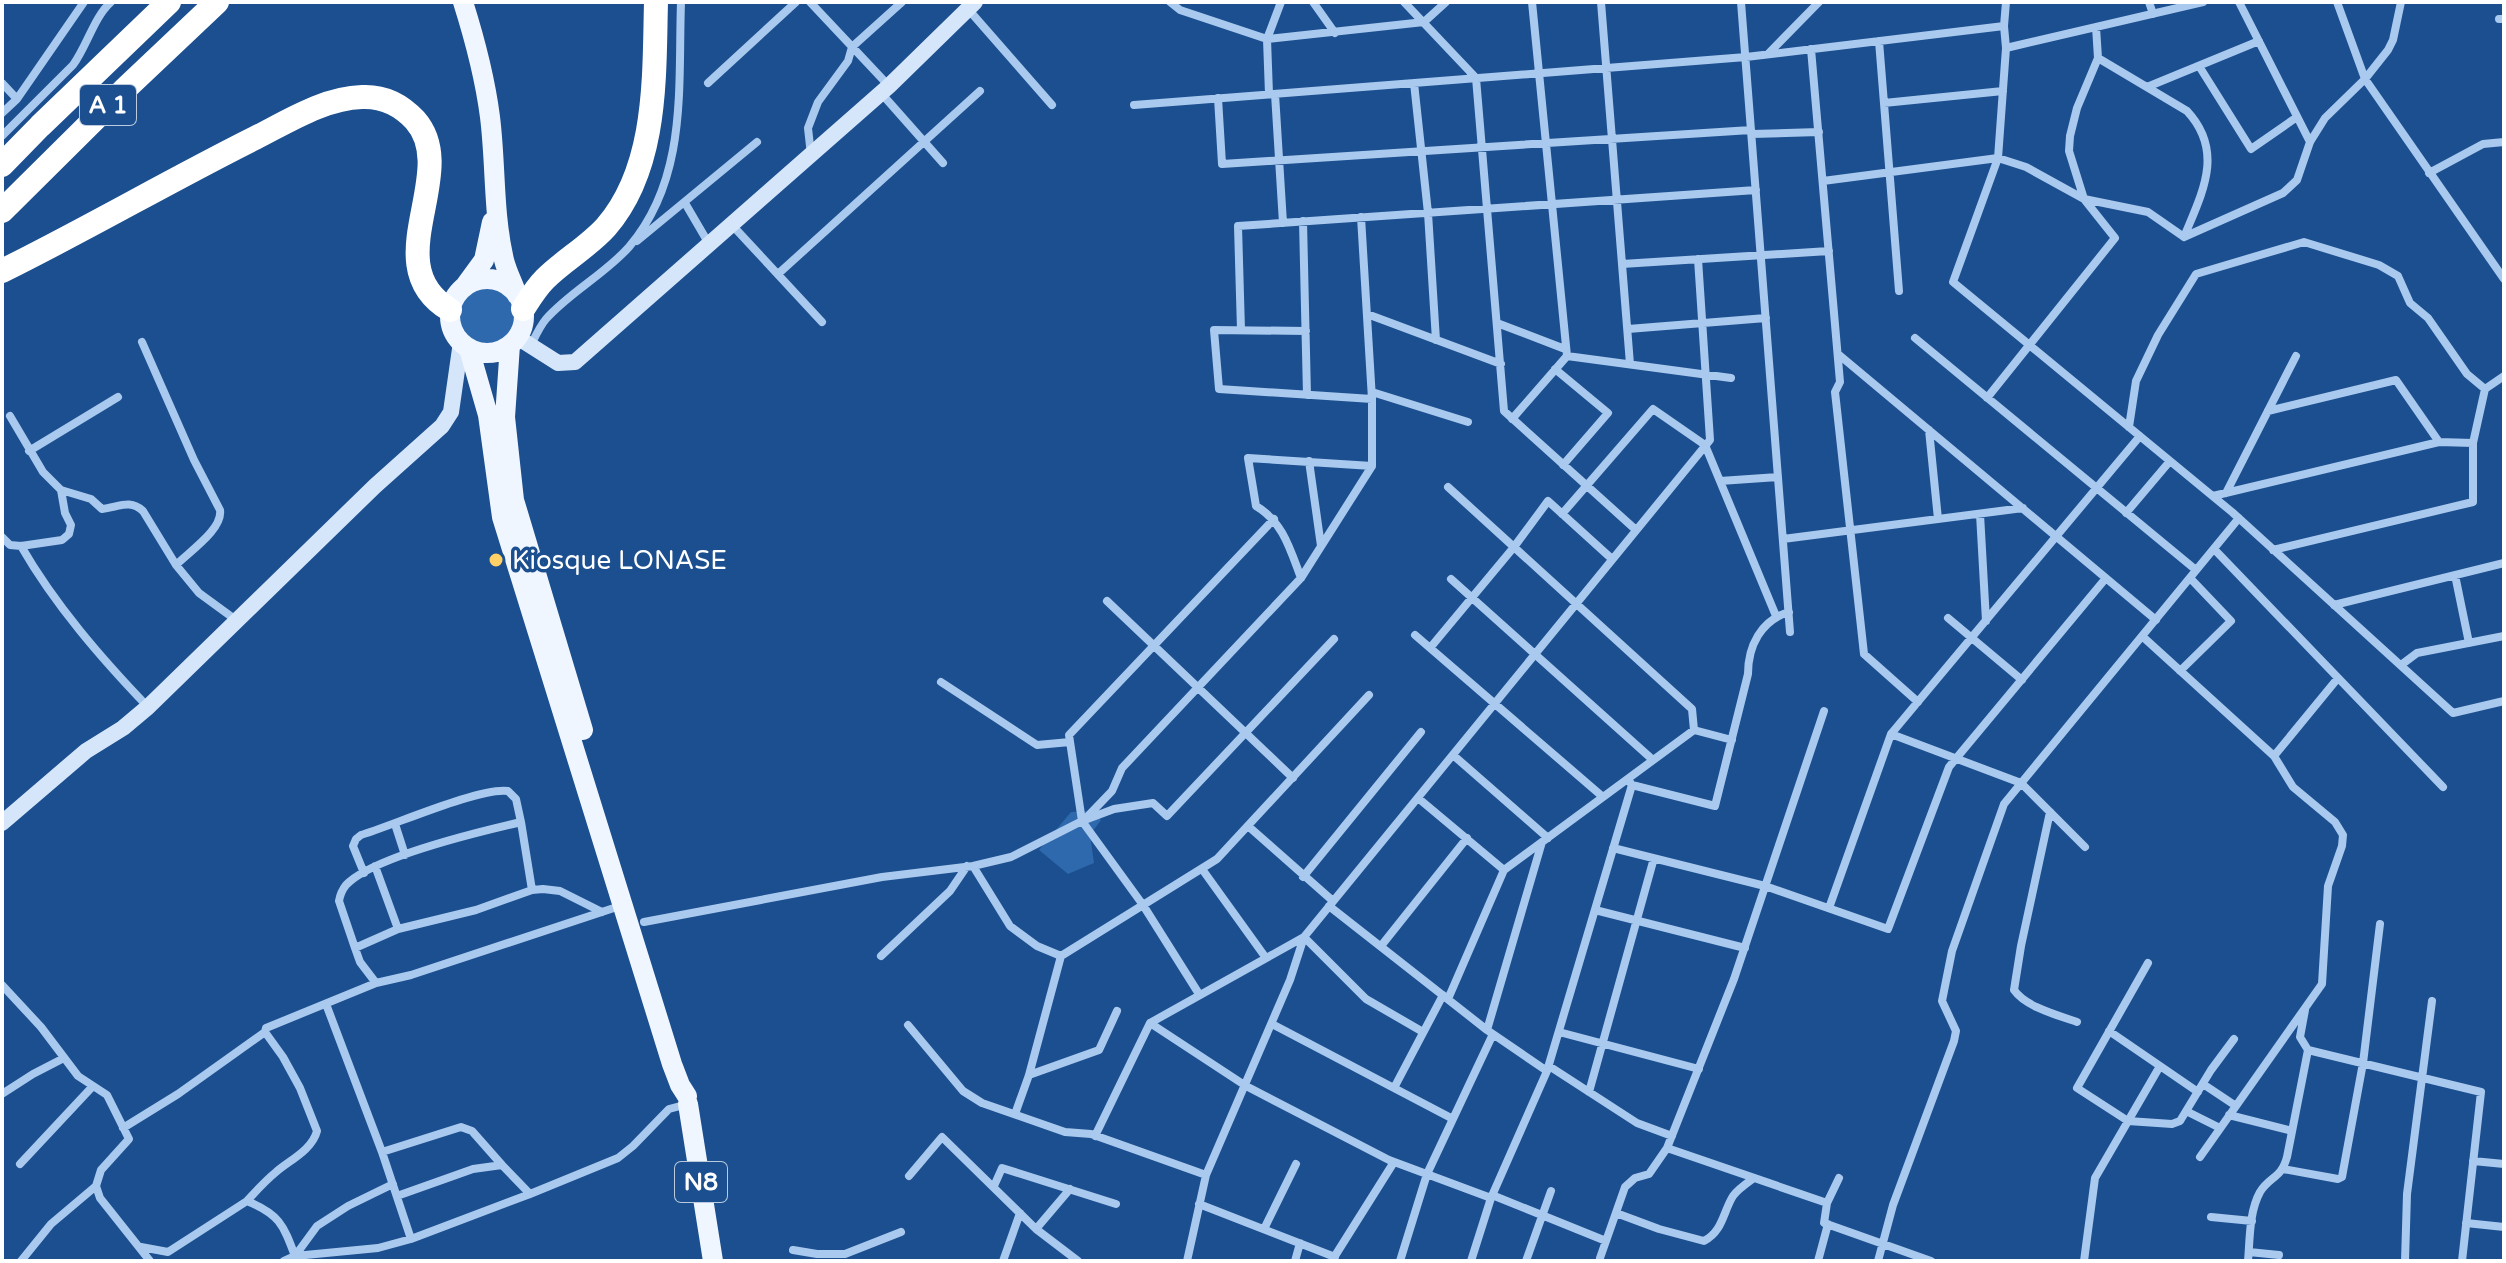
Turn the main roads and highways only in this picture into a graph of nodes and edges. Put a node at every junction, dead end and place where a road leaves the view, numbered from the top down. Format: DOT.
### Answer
graph roads {
  1 [pos="169,2"];
  2 [pos="193,2"];
  3 [pos="217,2"];
  4 [pos="463,2"];
  5 [pos="656,2"];
  6 [pos="2,165"];
  7 [pos="2,188"];
  8 [pos="496,203"];
  9 [pos="2,211"];
  10 [pos="2,271"];
  11 [pos="465,286"];
  12 [pos="520,302"];
  13 [pos="450,310"];
  14 [pos="519,343"];
  15 [pos="465,345"];
  16 [pos="688,1100"];
  17 [pos="713,1261"];
  1 -- 6 [label="highway"];
  2 -- 7 [label="highway, A 1"];
  3 -- 9 [label="highway, A 1"];
  4 -- 8 [label="main road"];
  5 -- 12 [label="highway"];
  8 -- 11 [label="main road"];
  8 -- 12 [label="main road"];
  10 -- 13 [label="highway"];
  11 -- 12 [label="main road"];
  11 -- 13 [label="main road"];
  12 -- 14 [label="main road"];
  13 -- 15 [label="main road"];
  14 -- 15 [label="main road"];
  14 -- 16 [label="main road"];
  15 -- 16 [label="main road"];
  16 -- 17 [label="main road, N8"];
}
